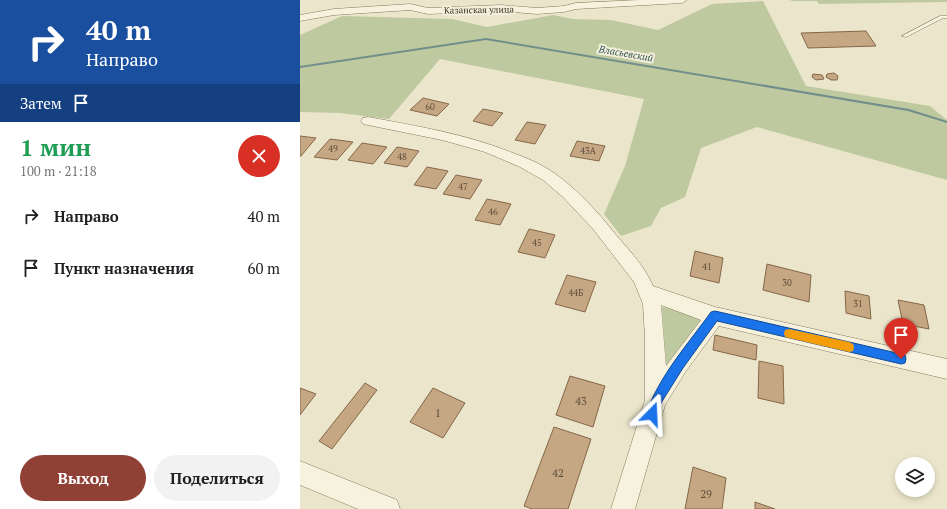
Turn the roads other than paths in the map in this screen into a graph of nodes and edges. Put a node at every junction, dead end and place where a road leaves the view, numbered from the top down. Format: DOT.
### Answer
graph roads {
  1 [pos="682,0"];
  2 [pos="412,3"];
  3 [pos="575,3"];
  4 [pos="947,17"];
  5 [pos="300,18"];
  6 [pos="904,36"];
  7 [pos="368,121"];
  8 [pos="647,292"];
  9 [pos="715,316"];
  10 [pos="947,369"];
  11 [pos="656,400"];
  12 [pos="300,473"];
  13 [pos="388,509"];
  14 [pos="623,509"];
  1 -- 3 [label="street, Казанская улица"];
  2 -- 3 [label="street, Казанская улица"];
  2 -- 5 [label="street, Казанская улица"];
  4 -- 6 [label="lane"];
  7 -- 8 [label="street"];
  8 -- 9 [label="street"];
  8 -- 11 [label="street"];
  9 -- 10 [label="street"];
  9 -- 11 [label="street"];
  11 -- 14 [label="street"];
  12 -- 13 [label="street"];
}
